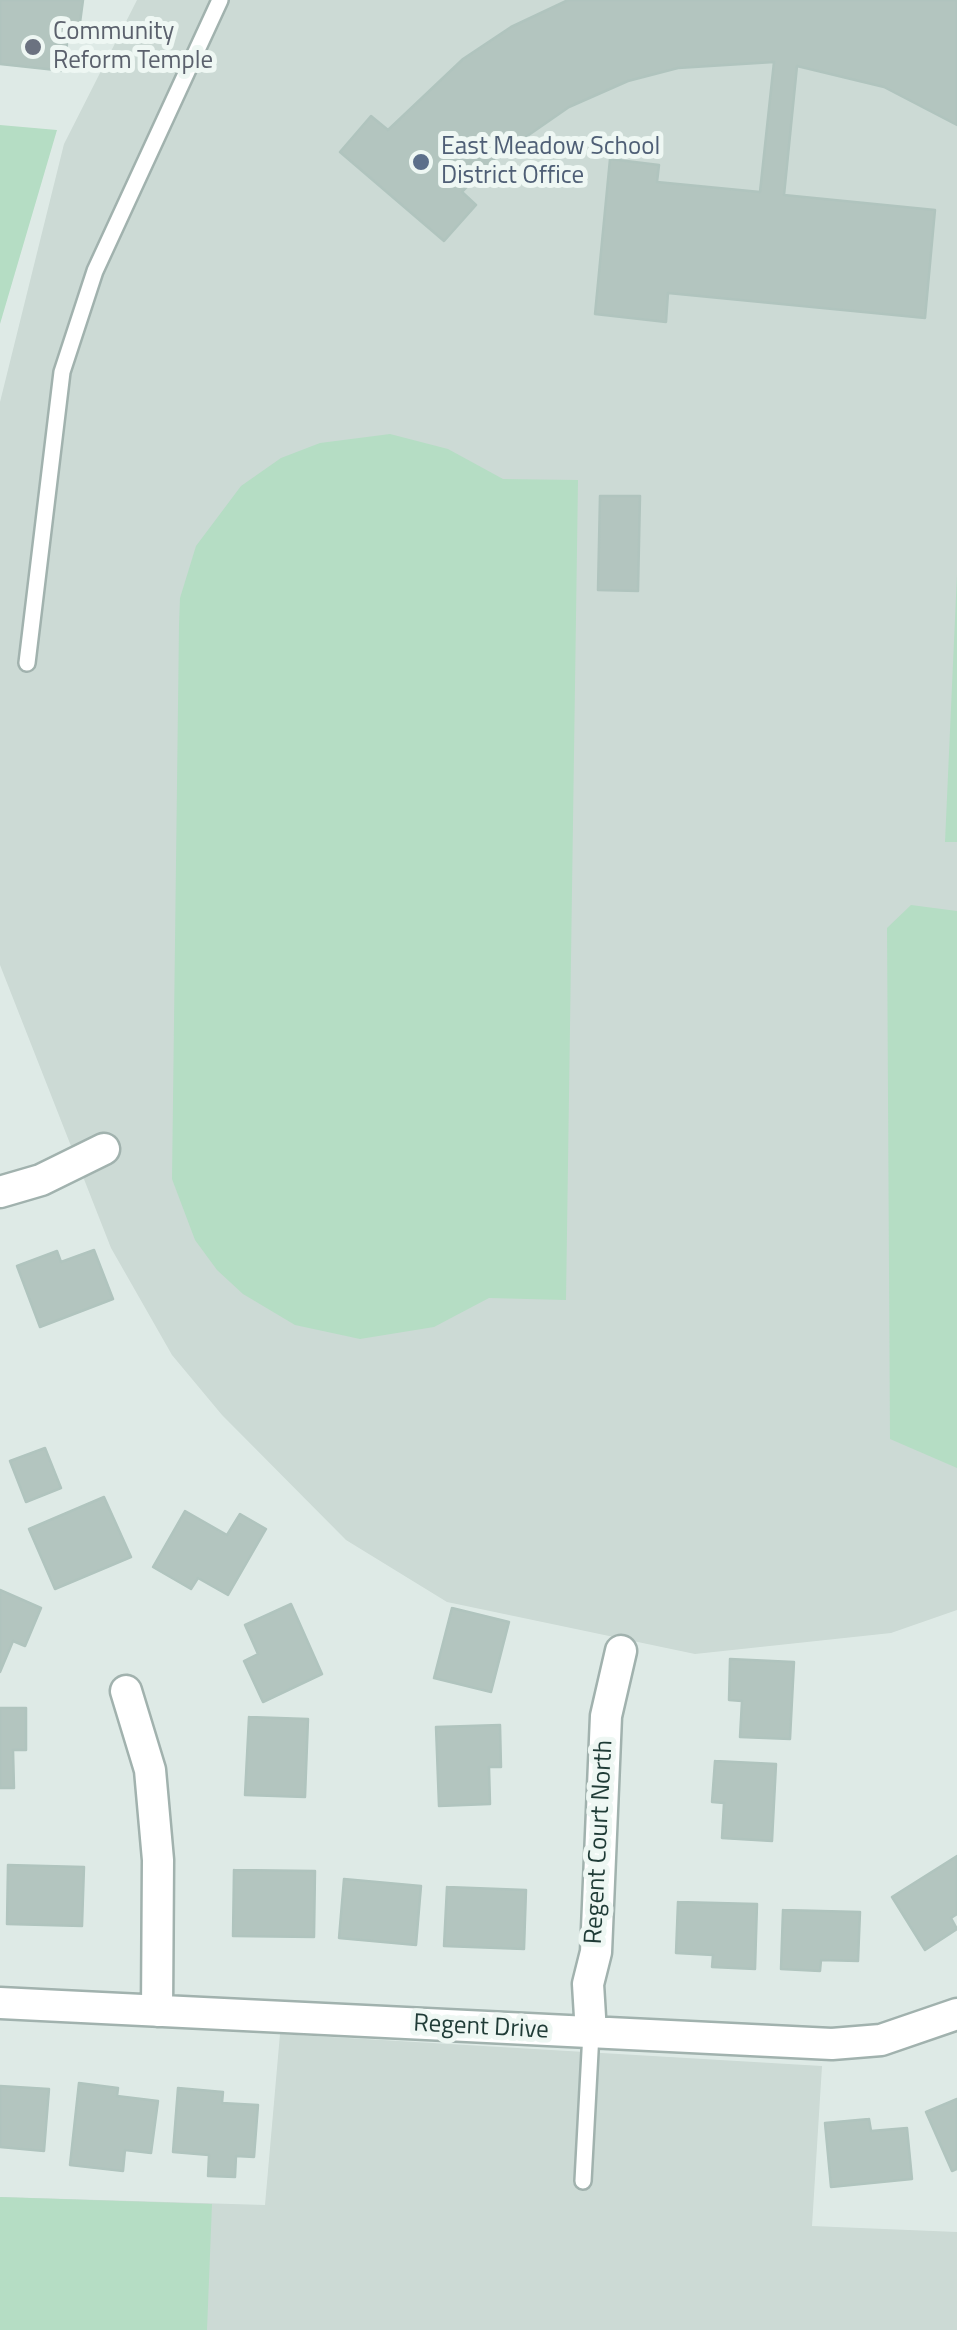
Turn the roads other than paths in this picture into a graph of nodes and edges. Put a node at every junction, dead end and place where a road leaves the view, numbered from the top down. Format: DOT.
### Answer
graph roads {
  1 [pos="220,0"];
  2 [pos="27,663"];
  3 [pos="104,1149"];
  4 [pos="0,1192"];
  5 [pos="621,1651"];
  6 [pos="126,1691"];
  7 [pos="0,2003"];
  8 [pos="157,2011"];
  9 [pos="957,2014"];
  10 [pos="591,2033"];
  11 [pos="582,2181"];
  1 -- 2 [label="lane"];
  3 -- 4 [label="street"];
  5 -- 10 [label="street, Regent Court North"];
  6 -- 8 [label="street"];
  7 -- 8 [label="street, Regent Drive"];
  8 -- 10 [label="street, Regent Drive"];
  9 -- 10 [label="street, Regent Drive"];
  10 -- 11 [label="lane"];
}
